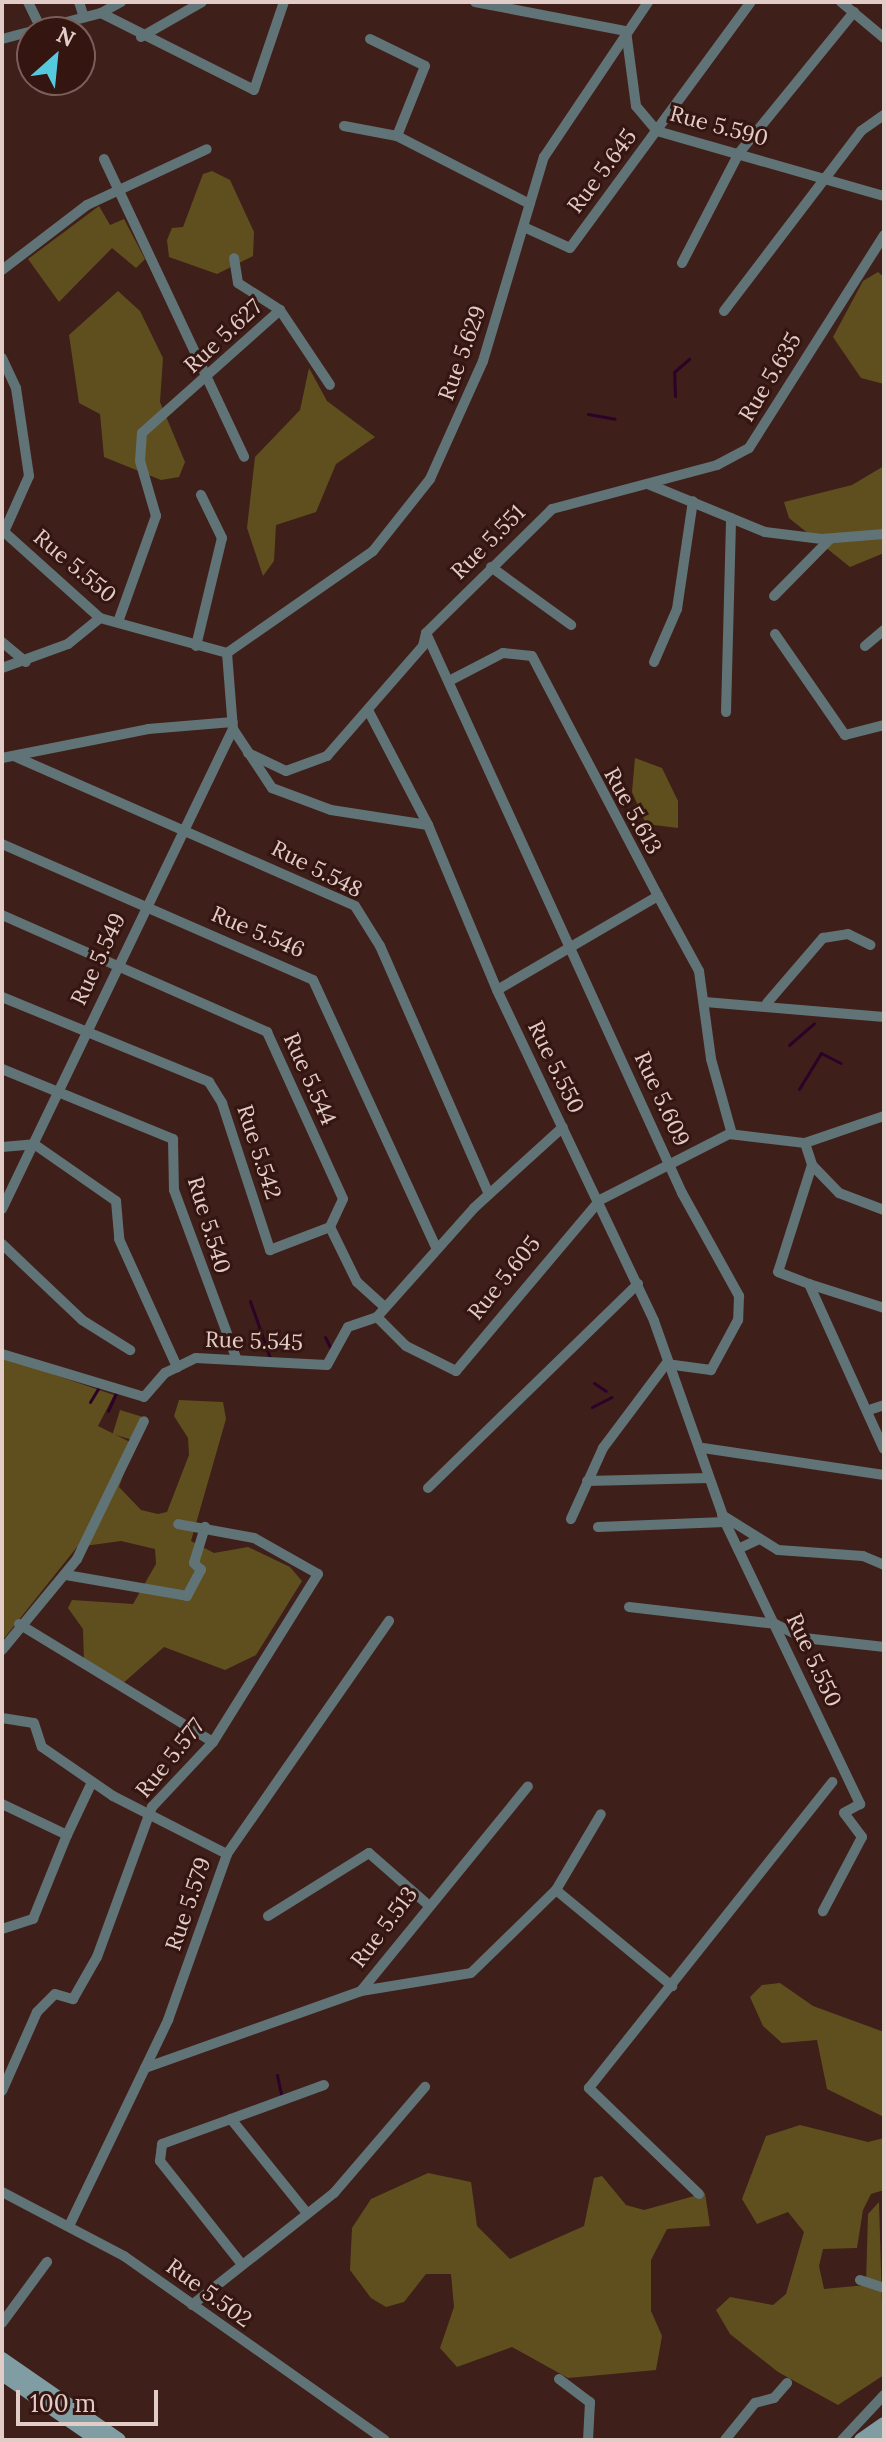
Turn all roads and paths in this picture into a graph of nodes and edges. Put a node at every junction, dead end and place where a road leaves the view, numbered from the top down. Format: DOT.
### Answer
graph roads {
  1 [pos="121,2"];
  2 [pos="202,2"];
  3 [pos="284,2"];
  4 [pos="475,2"];
  5 [pos="648,2"];
  6 [pos="751,2"];
  7 [pos="841,2"];
  8 [pos="552,7"];
  9 [pos="854,12"];
  10 [pos="101,13"];
  11 [pos="88,16"];
  12 [pos="626,31"];
  13 [pos="141,37"];
  14 [pos="884,38"];
  15 [pos="370,39"];
  16 [pos="884,115"];
  17 [pos="344,126"];
  18 [pos="657,131"];
  19 [pos="397,136"];
  20 [pos="207,149"];
  21 [pos="739,153"];
  22 [pos="104,159"];
  23 [pos="828,178"];
  24 [pos="120,186"];
  25 [pos="884,196"];
  26 [pos="530,204"];
  27 [pos="526,228"];
  28 [pos="884,235"];
  29 [pos="234,258"];
  30 [pos="682,263"];
  31 [pos="2,270"];
  32 [pos="280,310"];
  33 [pos="724,311"];
  34 [pos="2,358"];
  35 [pos="207,382"];
  36 [pos="330,385"];
  37 [pos="244,457"];
  38 [pos="648,484"];
  39 [pos="201,495"];
  40 [pos="693,501"];
  41 [pos="731,518"];
  42 [pos="3,531"];
  43 [pos="884,534"];
  44 [pos="830,539"];
  45 [pos="491,567"];
  46 [pos="774,596"];
  47 [pos="100,618"];
  48 [pos="118,622"];
  49 [pos="571,625"];
  50 [pos="884,630"];
  51 [pos="426,633"];
  52 [pos="775,634"];
  53 [pos="2,642"];
  54 [pos="196,646"];
  55 [pos="865,646"];
  56 [pos="227,653"];
  57 [pos="26,662"];
  58 [pos="654,662"];
  59 [pos="2,668"];
  60 [pos="449,681"];
  61 [pos="368,710"];
  62 [pos="726,712"];
  63 [pos="884,725"];
  64 [pos="233,726"];
  65 [pos="240,744"];
  66 [pos="16,757"];
  67 [pos="2,758"];
  68 [pos="428,825"];
  69 [pos="183,829"];
  70 [pos="2,844"];
  71 [pos="658,896"];
  72 [pos="145,906"];
  73 [pos="2,915"];
  74 [pos="567,943"];
  75 [pos="871,945"];
  76 [pos="115,967"];
  77 [pos="497,990"];
  78 [pos="2,997"];
  79 [pos="705,1002"];
  80 [pos="767,1003"];
  81 [pos="884,1017"];
  82 [pos="87,1029"];
  83 [pos="2,1069"];
  84 [pos="60,1092"];
  85 [pos="884,1116"];
  86 [pos="563,1127"];
  87 [pos="732,1134"];
  88 [pos="805,1143"];
  89 [pos="34,1144"];
  90 [pos="2,1147"];
  91 [pos="670,1163"];
  92 [pos="812,1165"];
  93 [pos="489,1194"];
  94 [pos="600,1200"];
  95 [pos="2,1209"];
  96 [pos="884,1210"];
  97 [pos="330,1227"];
  98 [pos="2,1244"];
  99 [pos="437,1249"];
  100 [pos="638,1284"];
  101 [pos="809,1284"];
  102 [pos="385,1307"];
  103 [pos="884,1308"];
  104 [pos="377,1317"];
  105 [pos="130,1350"];
  106 [pos="2,1354"];
  107 [pos="236,1358"];
  108 [pos="666,1364"];
  109 [pos="177,1367"];
  110 [pos="884,1405"];
  111 [pos="872,1409"];
  112 [pos="144,1421"];
  113 [pos="703,1448"];
  114 [pos="884,1449"];
  115 [pos="884,1475"];
  116 [pos="709,1478"];
  117 [pos="587,1481"];
  118 [pos="428,1488"];
  119 [pos="724,1518"];
  120 [pos="571,1519"];
  121 [pos="178,1524"];
  122 [pos="205,1527"];
  123 [pos="598,1527"];
  124 [pos="759,1539"];
  125 [pos="738,1549"];
  126 [pos="884,1565"];
  127 [pos="66,1575"];
  128 [pos="629,1607"];
  129 [pos="389,1621"];
  130 [pos="19,1624"];
  131 [pos="775,1624"];
  132 [pos="884,1647"];
  133 [pos="2,1650"];
  134 [pos="2,1718"];
  135 [pos="213,1742"];
  136 [pos="92,1782"];
  137 [pos="832,1782"];
  138 [pos="528,1786"];
  139 [pos="2,1804"];
  140 [pos="150,1814"];
  141 [pos="601,1814"];
  142 [pos="67,1835"];
  143 [pos="227,1854"];
  144 [pos="556,1890"];
  145 [pos="427,1904"];
  146 [pos="823,1911"];
  147 [pos="268,1916"];
  148 [pos="2,1929"];
  149 [pos="672,1986"];
  150 [pos="361,1991"];
  151 [pos="145,2068"];
  152 [pos="324,2085"];
  153 [pos="425,2087"];
  154 [pos="2,2091"];
  155 [pos="231,2119"];
  156 [pos="2,2192"];
  157 [pos="699,2194"];
  158 [pos="306,2212"];
  159 [pos="69,2226"];
  160 [pos="47,2262"];
  161 [pos="240,2262"];
  162 [pos="860,2280"];
  163 [pos="884,2288"];
  164 [pos="192,2305"];
  165 [pos="2,2323"];
  166 [pos="2,2359"];
  167 [pos="2,2374"];
  168 [pos="559,2379"];
  169 [pos="787,2383"];
  170 [pos="884,2395"];
  171 [pos="884,2424"];
  172 [pos="110,2439"];
  173 [pos="385,2440"];
  174 [pos="588,2440"];
  175 [pos="725,2440"];
  176 [pos="842,2440"];
  177 [pos="861,2440"];
  1 -- 10 [label="street"];
  2 -- 13 [label="street"];
  3 -- 13 [label="street"];
  4 -- 8 [label="street"];
  5 -- 12 [label="street, Rue 5.629"];
  6 -- 18 [label="street, Rue 5.645"];
  7 -- 9 [label="street"];
  8 -- 12 [label="street"];
  9 -- 14 [label="street"];
  9 -- 21 [label="street"];
  10 -- 11 [label="street"];
  10 -- 13 [label="street"];
  12 -- 18 [label="street, Rue 5.590"];
  12 -- 26 [label="street, Rue 5.629"];
  15 -- 19 [label="street"];
  16 -- 23 [label="street"];
  17 -- 19 [label="street"];
  18 -- 21 [label="street, Rue 5.590"];
  18 -- 27 [label="street, Rue 5.645"];
  19 -- 26 [label="street"];
  20 -- 24 [label="street"];
  21 -- 23 [label="street, Rue 5.590"];
  21 -- 30 [label="street"];
  22 -- 24 [label="street"];
  23 -- 25 [label="street, Rue 5.590"];
  23 -- 33 [label="street"];
  24 -- 31 [label="street"];
  24 -- 35 [label="street"];
  26 -- 27 [label="street, Rue 5.629"];
  27 -- 56 [label="street, Rue 5.629"];
  28 -- 38 [label="street, Rue 5.635"];
  29 -- 32 [label="street, Rue 5.627"];
  32 -- 35 [label="street, Rue 5.627"];
  32 -- 36 [label="street"];
  34 -- 42 [label="street"];
  35 -- 37 [label="street"];
  35 -- 48 [label="street, Rue 5.627"];
  38 -- 40 [label="street"];
  38 -- 45 [label="street, Rue 5.551"];
  39 -- 54 [label="street"];
  40 -- 41 [label="street"];
  40 -- 58 [label="street"];
  41 -- 44 [label="street"];
  41 -- 62 [label="street"];
  42 -- 47 [label="street, Rue 5.550"];
  43 -- 44 [label="street"];
  44 -- 46 [label="street"];
  45 -- 49 [label="street"];
  45 -- 51 [label="street, Rue 5.551"];
  47 -- 48 [label="street, Rue 5.550"];
  47 -- 57 [label="street"];
  48 -- 54 [label="street, Rue 5.550"];
  50 -- 55 [label="street"];
  51 -- 60 [label="street, Rue 5.609"];
  51 -- 61 [label="street, Rue 5.551"];
  52 -- 63 [label="street"];
  53 -- 57 [label="street"];
  54 -- 56 [label="street, Rue 5.550"];
  56 -- 64 [label="street"];
  57 -- 59 [label="street"];
  60 -- 71 [label="street, Rue 5.613"];
  60 -- 74 [label="street, Rue 5.609"];
  61 -- 65 [label="street, Rue 5.551"];
  61 -- 68 [label="street, Rue 5.550"];
  64 -- 65 [label="street"];
  64 -- 66 [label="street"];
  64 -- 69 [label="street, Rue 5.549"];
  65 -- 68 [label="street"];
  66 -- 67 [label="street"];
  66 -- 69 [label="street, Rue 5.548"];
  68 -- 77 [label="street, Rue 5.550"];
  69 -- 72 [label="street, Rue 5.549"];
  69 -- 93 [label="street, Rue 5.548"];
  70 -- 72 [label="street, Rue 5.546"];
  71 -- 74 [label="street"];
  71 -- 79 [label="street"];
  72 -- 76 [label="street, Rue 5.549"];
  72 -- 99 [label="street, Rue 5.546"];
  73 -- 76 [label="street, Rue 5.544"];
  74 -- 77 [label="street"];
  74 -- 91 [label="street, Rue 5.609"];
  75 -- 80 [label="street"];
  76 -- 82 [label="street, Rue 5.549"];
  76 -- 97 [label="street, Rue 5.544"];
  77 -- 86 [label="street, Rue 5.550"];
  78 -- 82 [label="street, Rue 5.542"];
  79 -- 80 [label="street"];
  79 -- 87 [label="street"];
  80 -- 81 [label="street"];
  82 -- 84 [label="street, Rue 5.549"];
  82 -- 97 [label="street, Rue 5.542"];
  83 -- 84 [label="street, Rue 5.540"];
  84 -- 89 [label="street, Rue 5.549"];
  84 -- 107 [label="street, Rue 5.540"];
  85 -- 88 [label="street"];
  86 -- 93 [label="street, Rue 5.545"];
  86 -- 94 [label="street, Rue 5.550"];
  87 -- 88 [label="street"];
  87 -- 91 [label="street, Rue 5.605"];
  88 -- 92 [label="street"];
  89 -- 90 [label="street"];
  89 -- 95 [label="street, Rue 5.549"];
  89 -- 109 [label="street"];
  91 -- 94 [label="street, Rue 5.605"];
  91 -- 108 [label="street, Rue 5.609"];
  92 -- 96 [label="street"];
  92 -- 101 [label="street"];
  93 -- 99 [label="street, Rue 5.545"];
  94 -- 100 [label="street, Rue 5.550"];
  94 -- 104 [label="street, Rue 5.605"];
  97 -- 102 [label="street"];
  98 -- 105 [label="street"];
  99 -- 102 [label="street, Rue 5.545"];
  100 -- 108 [label="street, Rue 5.550"];
  100 -- 118 [label="street"];
  101 -- 103 [label="street"];
  101 -- 111 [label="street"];
  102 -- 104 [label="street, Rue 5.545"];
  104 -- 107 [label="street, Rue 5.545"];
  106 -- 109 [label="street, Rue 5.545"];
  107 -- 109 [label="street, Rue 5.545"];
  108 -- 113 [label="street, Rue 5.550"];
  108 -- 117 [label="street"];
  110 -- 111 [label="street"];
  111 -- 114 [label="street"];
  112 -- 127 [label="street"];
  113 -- 115 [label="street"];
  113 -- 116 [label="street, Rue 5.550"];
  116 -- 117 [label="street"];
  116 -- 119 [label="street, Rue 5.550"];
  117 -- 120 [label="street"];
  119 -- 123 [label="street"];
  119 -- 124 [label="street"];
  119 -- 125 [label="street, Rue 5.550"];
  121 -- 122 [label="street, Rue 5.577"];
  122 -- 127 [label="street"];
  122 -- 135 [label="street, Rue 5.577"];
  124 -- 125 [label="street"];
  124 -- 126 [label="street"];
  125 -- 131 [label="street, Rue 5.550"];
  127 -- 130 [label="street"];
  128 -- 131 [label="street"];
  129 -- 143 [label="street, Rue 5.579"];
  130 -- 133 [label="street"];
  130 -- 135 [label="street"];
  131 -- 132 [label="street"];
  131 -- 146 [label="street, Rue 5.550"];
  134 -- 136 [label="street"];
  135 -- 140 [label="street, Rue 5.577"];
  136 -- 140 [label="street"];
  136 -- 142 [label="street"];
  137 -- 149 [label="street"];
  138 -- 145 [label="street, Rue 5.513"];
  139 -- 142 [label="street"];
  140 -- 143 [label="street"];
  140 -- 154 [label="street, Rue 5.577"];
  141 -- 144 [label="street"];
  142 -- 148 [label="street"];
  143 -- 151 [label="street, Rue 5.579"];
  144 -- 149 [label="street"];
  144 -- 150 [label="street"];
  145 -- 147 [label="street"];
  145 -- 150 [label="street, Rue 5.513"];
  149 -- 157 [label="street"];
  150 -- 151 [label="street, Rue 5.513"];
  151 -- 159 [label="street, Rue 5.579"];
  152 -- 155 [label="street"];
  153 -- 158 [label="street"];
  155 -- 158 [label="street"];
  155 -- 161 [label="street"];
  156 -- 159 [label="street, Rue 5.502"];
  158 -- 161 [label="street"];
  159 -- 164 [label="street, Rue 5.502"];
  160 -- 165 [label="street"];
  161 -- 164 [label="street"];
  162 -- 163 [label="street"];
  164 -- 173 [label="street, Rue 5.502"];
  166 -- 172 [label="main road"];
  167 -- 172 [label="main road"];
  168 -- 174 [label="street"];
  169 -- 175 [label="street"];
  170 -- 176 [label="street"];
  171 -- 177 [label="main road"];
}
